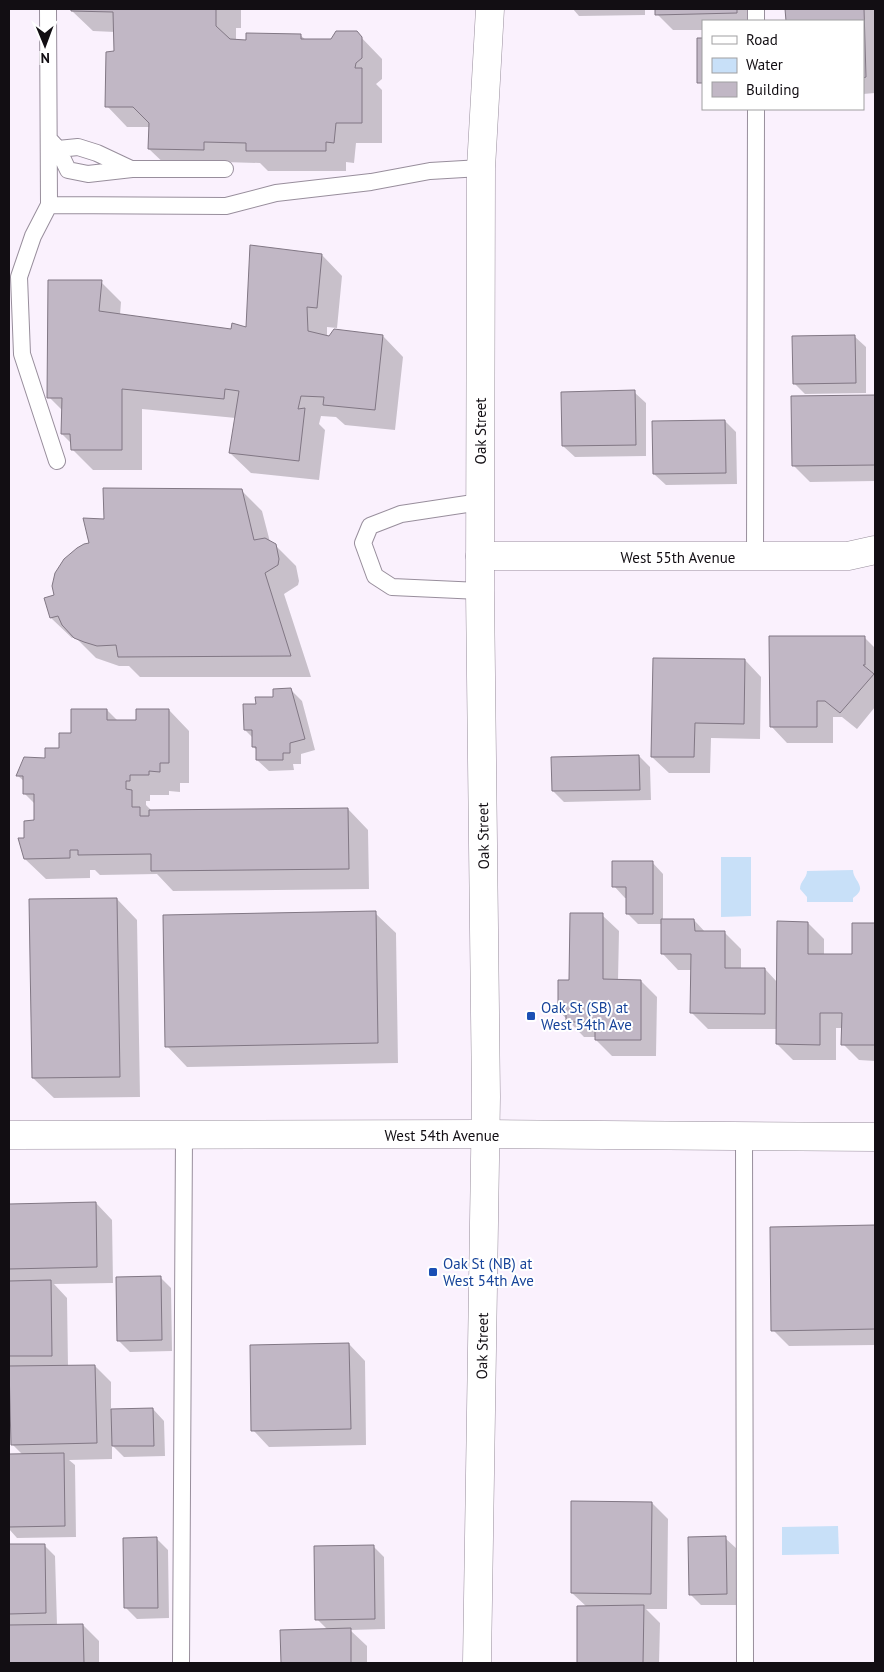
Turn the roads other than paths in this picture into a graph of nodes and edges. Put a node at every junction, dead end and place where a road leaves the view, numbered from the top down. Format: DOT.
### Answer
graph roads {
  1 [pos="48,9"];
  2 [pos="490,9"];
  3 [pos="756,110"];
  4 [pos="53,144"];
  5 [pos="481,168"];
  6 [pos="132,169"];
  7 [pos="225,169"];
  8 [pos="49,205"];
  9 [pos="57,461"];
  10 [pos="480,502"];
  11 [pos="875,550"];
  12 [pos="480,556"];
  13 [pos="755,557"];
  14 [pos="480,590"];
  15 [pos="184,1134"];
  16 [pos="486,1134"];
  17 [pos="9,1135"];
  18 [pos="744,1136"];
  19 [pos="875,1137"];
  20 [pos="181,1663"];
  21 [pos="477,1663"];
  22 [pos="745,1663"];
  1 -- 4 [label="lane"];
  2 -- 5 [label="main road, Oak Street"];
  3 -- 13 [label="lane"];
  4 -- 6 [label="lane"];
  4 -- 6 [label="lane"];
  4 -- 8 [label="lane"];
  5 -- 8 [label="lane"];
  5 -- 10 [label="main road, Oak Street"];
  6 -- 7 [label="lane"];
  8 -- 9 [label="lane"];
  10 -- 12 [label="main road, Oak Street"];
  10 -- 14 [label="lane"];
  11 -- 13 [label="main road, West 55th Avenue"];
  12 -- 13 [label="main road, West 55th Avenue"];
  12 -- 14 [label="main road, Oak Street"];
  14 -- 16 [label="main road, Oak Street"];
  15 -- 16 [label="main road, West 54th Avenue"];
  15 -- 17 [label="main road, West 54th Avenue"];
  15 -- 20 [label="lane"];
  16 -- 18 [label="main road, West 54th Avenue"];
  16 -- 21 [label="main road, Oak Street"];
  18 -- 19 [label="main road, West 54th Avenue"];
  18 -- 22 [label="lane"];
}
